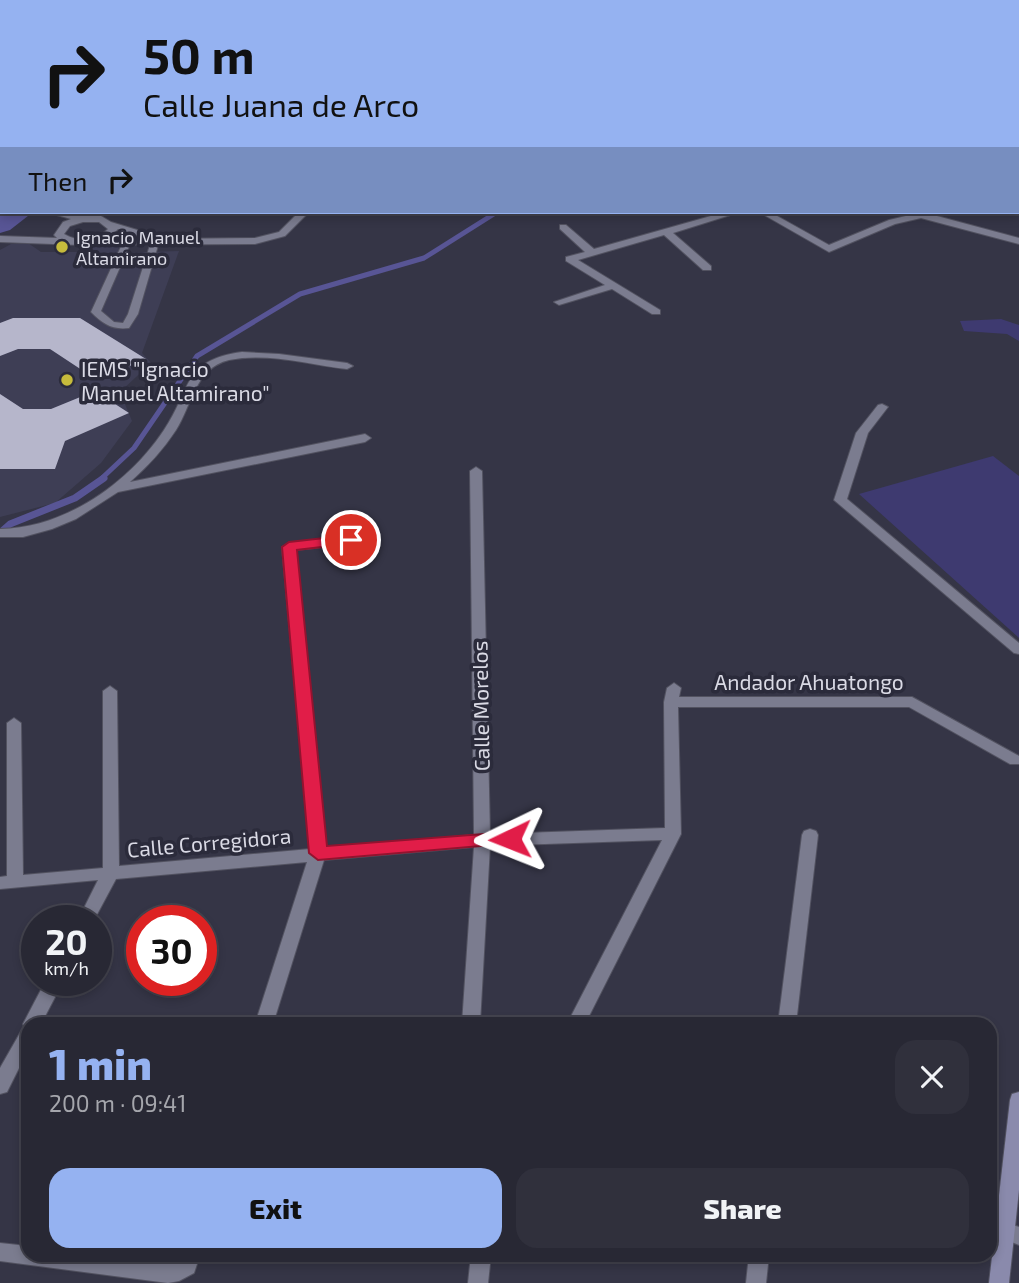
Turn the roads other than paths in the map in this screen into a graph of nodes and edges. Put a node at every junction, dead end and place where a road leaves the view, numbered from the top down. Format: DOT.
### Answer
graph roads {
  1 [pos="60,214"];
  2 [pos="302,214"];
  3 [pos="728,214"];
  4 [pos="768,214"];
  5 [pos="913,214"];
  6 [pos="920,214"];
  7 [pos="82,219"];
  8 [pos="113,224"];
  9 [pos="563,227"];
  10 [pos="665,231"];
  11 [pos="2,239"];
  12 [pos="68,241"];
  13 [pos="1019,241"];
  14 [pos="91,242"];
  15 [pos="127,242"];
  16 [pos="155,242"];
  17 [pos="169,242"];
  18 [pos="592,253"];
  19 [pos="707,268"];
  20 [pos="613,286"];
  21 [pos="559,302"];
  22 [pos="656,312"];
  23 [pos="347,366"];
  24 [pos="882,407"];
  25 [pos="365,438"];
  26 [pos="475,471"];
  27 [pos="119,489"];
  28 [pos="6,534"];
  29 [pos="351,540"];
  30 [pos="1019,650"];
  31 [pos="110,691"];
  32 [pos="14,723"];
  33 [pos="1014,760"];
  34 [pos="673,834"];
  35 [pos="810,835"];
  36 [pos="482,840"];
  37 [pos="318,853"];
  38 [pos="111,872"];
  39 [pos="8,882"];
  40 [pos="94,905"];
  41 [pos="47,996"];
  42 [pos="36,1017"];
  43 [pos="266,1017"];
  44 [pos="471,1017"];
  45 [pos="580,1017"];
  46 [pos="788,1017"];
  47 [pos="21,1046"];
  48 [pos="0,1086"];
  49 [pos="1019,1100"];
  50 [pos="1012,1233"];
  51 [pos="0,1252"];
  52 [pos="21,1255"];
  53 [pos="78,1262"];
  54 [pos="186,1262"];
  55 [pos="480,1262"];
  56 [pos="758,1262"];
  57 [pos="478,1283"];
  58 [pos="756,1283"];
  59 [pos="999,1283"];
  1 -- 7 [label="street"];
  2 -- 17 [label="street"];
  3 -- 10 [label="street"];
  4 -- 5 [label="street"];
  6 -- 13 [label="street"];
  7 -- 8 [label="street"];
  7 -- 12 [label="street"];
  8 -- 14 [label="street"];
  8 -- 17 [label="street"];
  9 -- 18 [label="street"];
  10 -- 18 [label="street"];
  10 -- 19 [label="street"];
  11 -- 12 [label="street"];
  12 -- 14 [label="street"];
  14 -- 15 [label="street"];
  15 -- 16 [label="street"];
  15 -- 16 [label="lane"];
  16 -- 17 [label="street"];
  18 -- 20 [label="street"];
  20 -- 21 [label="street"];
  20 -- 22 [label="street"];
  23 -- 27 [label="street"];
  24 -- 30 [label="street"];
  25 -- 27 [label="street"];
  26 -- 36 [label="street, Calle Morelos"];
  27 -- 28 [label="street"];
  29 -- 37 [label="street"];
  31 -- 38 [label="street"];
  32 -- 39 [label="street"];
  33 -- 34 [label="street, Andador Ahuatongo"];
  34 -- 36 [label="street, Calle Corregidora"];
  34 -- 45 [label="street"];
  35 -- 46 [label="street"];
  36 -- 37 [label="street, Calle Corregidora"];
  36 -- 44 [label="street, Calle Morelos"];
  37 -- 38 [label="street, Calle Corregidora"];
  37 -- 43 [label="street"];
  38 -- 39 [label="street, Calle Corregidora"];
  38 -- 40 [label="street"];
  41 -- 42 [label="street"];
  47 -- 48 [label="street"];
  49 -- 50 [label="street"];
  50 -- 59 [label="street"];
  51 -- 52 [label="street"];
  53 -- 54 [label="street"];
  55 -- 57 [label="street"];
  56 -- 58 [label="street"];
}
